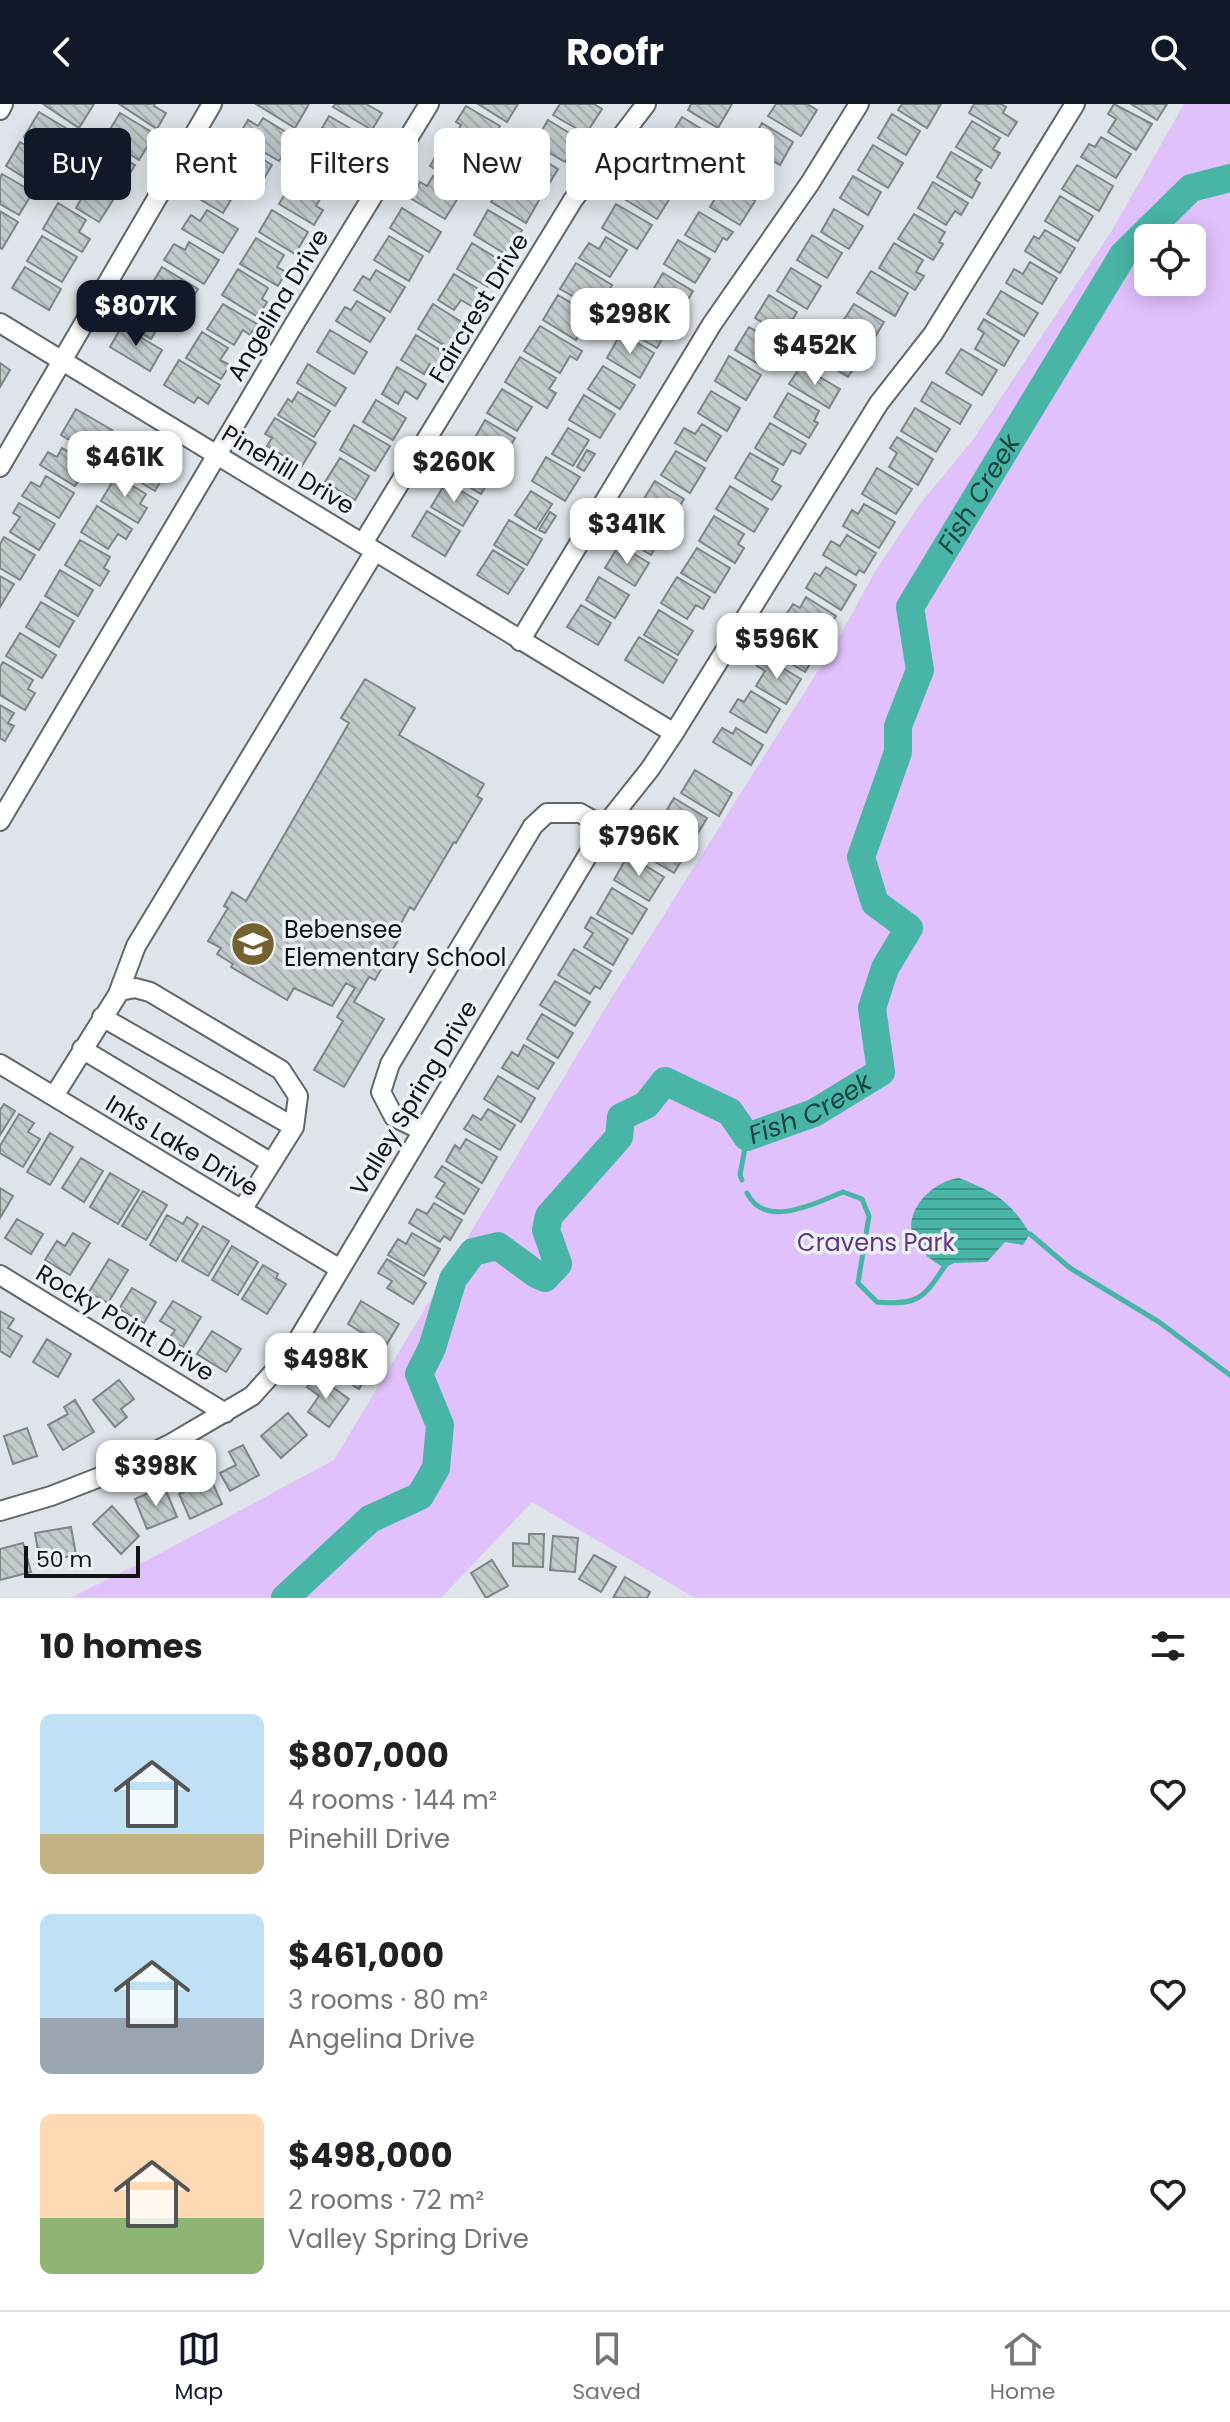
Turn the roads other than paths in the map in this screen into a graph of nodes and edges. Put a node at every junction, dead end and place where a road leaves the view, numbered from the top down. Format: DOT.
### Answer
graph roads {
  1 [pos="3,104"];
  2 [pos="212,104"];
  3 [pos="429,104"];
  4 [pos="646,104"];
  5 [pos="859,104"];
  6 [pos="1075,104"];
  7 [pos="0,110"];
  8 [pos="0,323"];
  9 [pos="63,361"];
  10 [pos="217,456"];
  11 [pos="0,467"];
  12 [pos="369,547"];
  13 [pos="520,641"];
  14 [pos="674,733"];
  15 [pos="0,821"];
  16 [pos="605,827"];
  17 [pos="118,994"];
  18 [pos="102,1017"];
  19 [pos="82,1049"];
  20 [pos="0,1064"];
  21 [pos="54,1096"];
  22 [pos="294,1127"];
  23 [pos="423,1131"];
  24 [pos="270,1162"];
  25 [pos="242,1210"];
  26 [pos="340,1269"];
  27 [pos="0,1275"];
  28 [pos="225,1413"];
  29 [pos="0,1511"];
  1 -- 7 [label="street"];
  2 -- 9 [label="street"];
  3 -- 10 [label="street, Angelina Drive"];
  4 -- 12 [label="street, Faircrest Drive"];
  5 -- 13 [label="street"];
  6 -- 14 [label="street, Valley Spring Drive"];
  8 -- 9 [label="street, Pinehill Drive"];
  9 -- 10 [label="street, Pinehill Drive"];
  9 -- 11 [label="street"];
  10 -- 12 [label="street, Pinehill Drive"];
  10 -- 15 [label="street, Angelina Drive"];
  12 -- 13 [label="street, Pinehill Drive"];
  12 -- 17 [label="street, Faircrest Drive"];
  13 -- 14 [label="street, Pinehill Drive"];
  14 -- 16 [label="street, Valley Spring Drive"];
  16 -- 23 [label="street, Valley Spring Drive"];
  16 -- 23 [label="street"];
  17 -- 18 [label="street, Faircrest Drive"];
  17 -- 22 [label="street"];
  18 -- 19 [label="street, Faircrest Drive"];
  18 -- 22 [label="street"];
  19 -- 21 [label="street, Faircrest Drive"];
  19 -- 24 [label="street"];
  20 -- 21 [label="street, Inks Lake Drive"];
  21 -- 25 [label="street, Inks Lake Drive"];
  22 -- 24 [label="street"];
  23 -- 26 [label="street, Valley Spring Drive"];
  24 -- 25 [label="street"];
  25 -- 26 [label="street, Inks Lake Drive"];
  26 -- 28 [label="street, Valley Spring Drive"];
  27 -- 28 [label="street, Rocky Point Drive"];
  28 -- 29 [label="street, Valley Spring Drive"];
}
